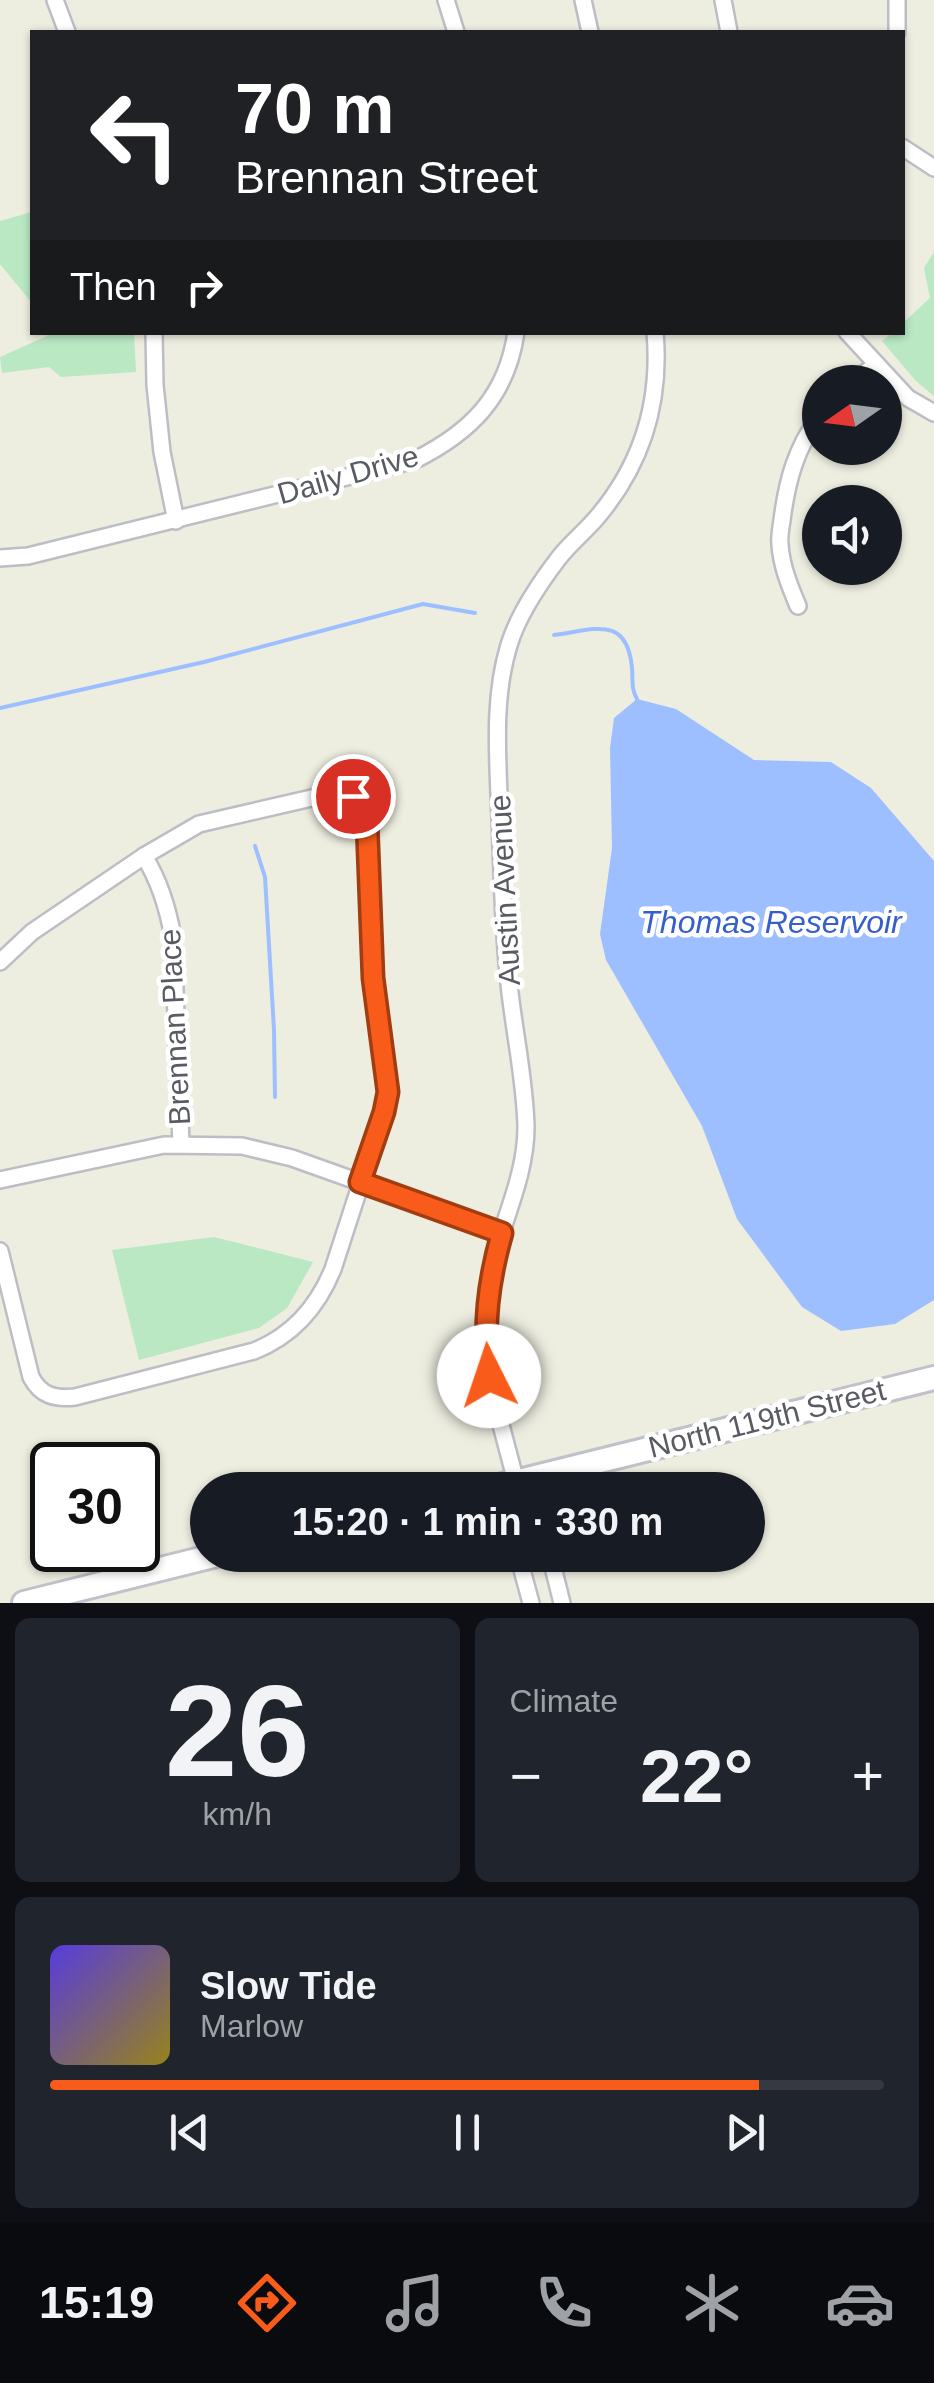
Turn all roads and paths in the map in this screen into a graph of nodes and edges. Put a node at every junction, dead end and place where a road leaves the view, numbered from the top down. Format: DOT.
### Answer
graph roads {
  1 [pos="55,0"];
  2 [pos="446,0"];
  3 [pos="583,0"];
  4 [pos="723,0"];
  5 [pos="897,0"];
  6 [pos="67,30"];
  7 [pos="455,30"];
  8 [pos="590,30"];
  9 [pos="729,30"];
  10 [pos="897,30"];
  11 [pos="905,149"];
  12 [pos="934,168"];
  13 [pos="154,335"];
  14 [pos="516,335"];
  15 [pos="656,335"];
  16 [pos="850,335"];
  17 [pos="876,364"];
  18 [pos="934,414"];
  19 [pos="802,442"];
  20 [pos="176,520"];
  21 [pos="0,558"];
  22 [pos="798,606"];
  23 [pos="144,856"];
  24 [pos="0,962"];
  25 [pos="181,1144"];
  26 [pos="0,1180"];
  27 [pos="360,1182"];
  28 [pos="502,1233"];
  29 [pos="0,1251"];
  30 [pos="934,1378"];
  31 [pos="514,1472"];
  32 [pos="575,1472"];
  33 [pos="190,1562"];
  34 [pos="522,1572"];
  35 [pos="554,1572"];
  36 [pos="24,1603"];
  37 [pos="530,1603"];
  38 [pos="562,1603"];
  1 -- 6 [label="street"];
  2 -- 7 [label="street"];
  3 -- 8 [label="street"];
  4 -- 9 [label="street"];
  5 -- 10 [label="street"];
  11 -- 12 [label="street"];
  13 -- 20 [label="street"];
  14 -- 20 [label="street, Daily Drive"];
  15 -- 28 [label="street, Austin Avenue"];
  16 -- 17 [label="street"];
  17 -- 18 [label="street"];
  19 -- 22 [label="street"];
  20 -- 21 [label="street, Daily Drive"];
  23 -- 24 [label="street"];
  23 -- 25 [label="street, Brennan Place"];
  23 -- 27 [label="street"];
  25 -- 26 [label="street"];
  25 -- 27 [label="street"];
  27 -- 28 [label="street"];
  27 -- 29 [label="street"];
  28 -- 31 [label="street, Austin Avenue"];
  30 -- 32 [label="street, North 119th Street"];
  33 -- 36 [label="street"];
  34 -- 37 [label="street"];
  35 -- 38 [label="street"];
}
